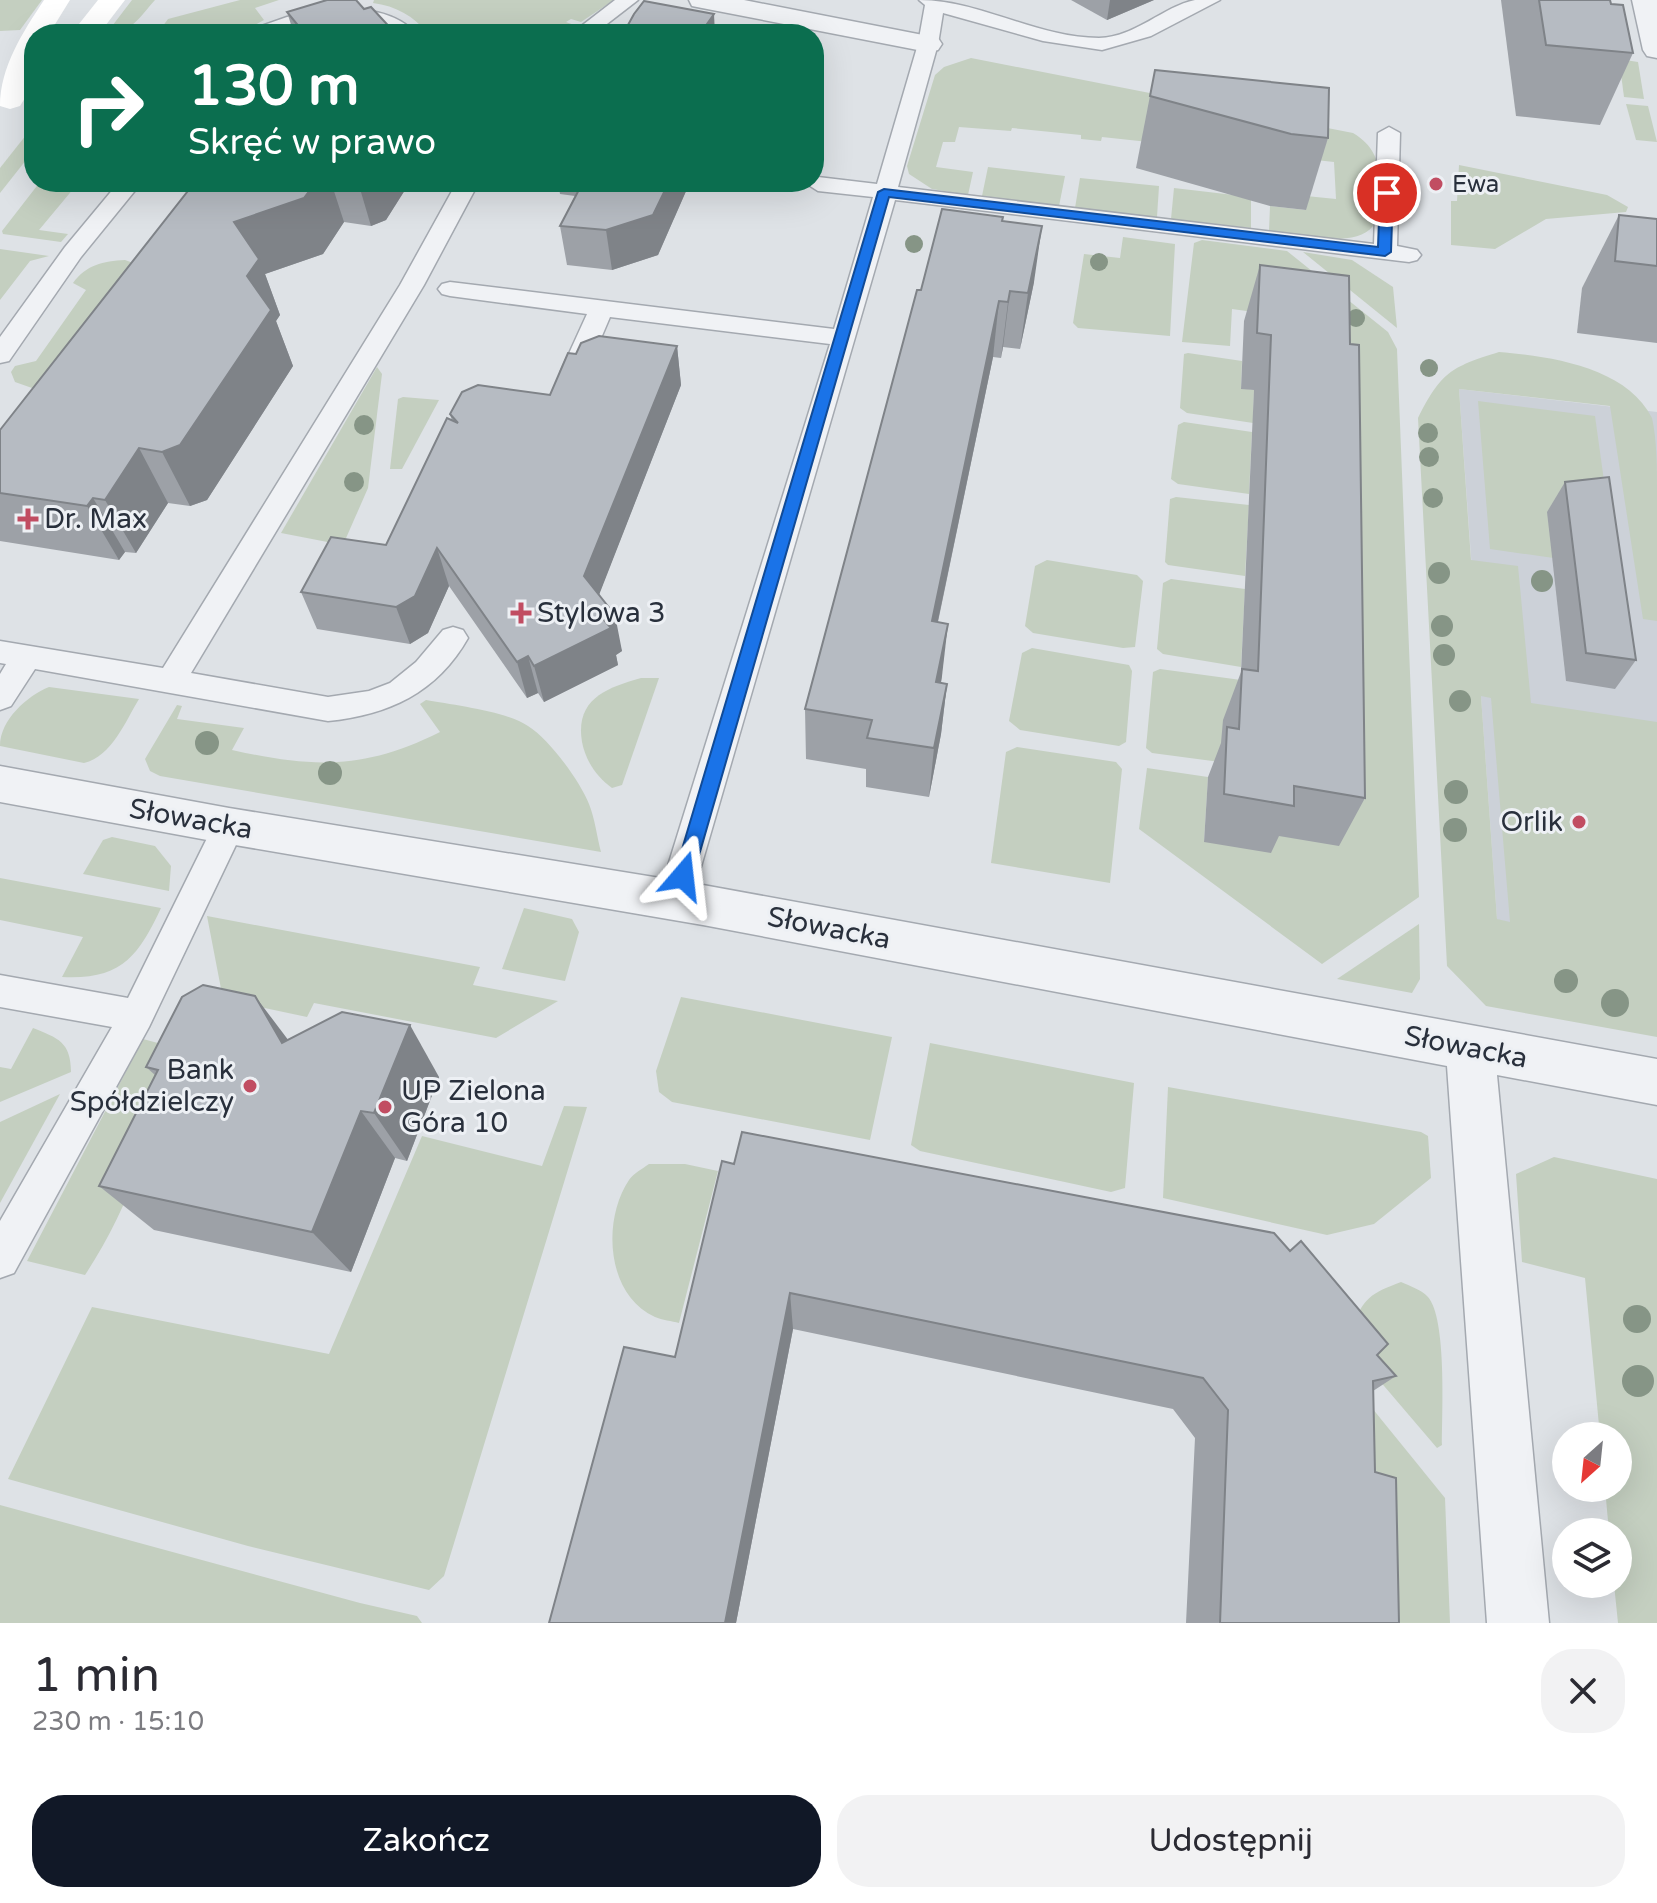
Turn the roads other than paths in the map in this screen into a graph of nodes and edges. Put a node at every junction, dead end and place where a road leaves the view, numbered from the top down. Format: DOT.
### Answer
graph roads {
  1 [pos="57,0"];
  2 [pos="112,0"];
  3 [pos="628,0"];
  4 [pos="702,0"];
  5 [pos="1210,0"];
  6 [pos="1645,0"];
  7 [pos="932,2"];
  8 [pos="42,24"];
  9 [pos="93,24"];
  10 [pos="285,24"];
  11 [pos="391,24"];
  12 [pos="595,24"];
  13 [pos="928,44"];
  14 [pos="1657,50"];
  15 [pos="24,58"];
  16 [pos="24,87"];
  17 [pos="3,103"];
  18 [pos="1389,133"];
  19 [pos="824,185"];
  20 [pos="123,192"];
  21 [pos="463,192"];
  22 [pos="884,192"];
  23 [pos="1385,252"];
  24 [pos="1409,255"];
  25 [pos="450,289"];
  26 [pos="601,309"];
  27 [pos="844,338"];
  28 [pos="0,355"];
  29 [pos="574,371"];
  30 [pos="453,638"];
  31 [pos="14,654"];
  32 [pos="171,680"];
  33 [pos="0,698"];
  34 [pos="0,784"];
  35 [pos="229,826"];
  36 [pos="674,901"];
  37 [pos="0,991"];
  38 [pos="137,1016"];
  39 [pos="1470,1049"];
  40 [pos="1657,1082"];
  41 [pos="0,1259"];
  42 [pos="1518,1623"];
  1 -- 8 [label="street"];
  2 -- 9 [label="street"];
  3 -- 12 [label="lane"];
  4 -- 13 [label="street"];
  5 -- 7 [label="lane"];
  6 -- 14 [label="street"];
  7 -- 13 [label="lane"];
  10 -- 11 [label="lane"];
  13 -- 22 [label="lane"];
  15 -- 17 [label="street"];
  16 -- 17 [label="street"];
  18 -- 23 [label="lane"];
  19 -- 22 [label="lane"];
  20 -- 28 [label="lane"];
  21 -- 32 [label="lane"];
  22 -- 23 [label="lane"];
  22 -- 27 [label="lane"];
  23 -- 24 [label="lane"];
  25 -- 26 [label="lane"];
  26 -- 27 [label="lane"];
  26 -- 29 [label="lane"];
  27 -- 36 [label="lane"];
  30 -- 32 [label="lane"];
  31 -- 32 [label="lane"];
  31 -- 33 [label="lane"];
  34 -- 35 [label="street, Słowacka"];
  35 -- 36 [label="street, Słowacka"];
  35 -- 38 [label="lane"];
  36 -- 39 [label="street, Słowacka"];
  37 -- 38 [label="lane"];
  38 -- 41 [label="lane"];
  39 -- 40 [label="street, Słowacka"];
  39 -- 42 [label="street"];
}
